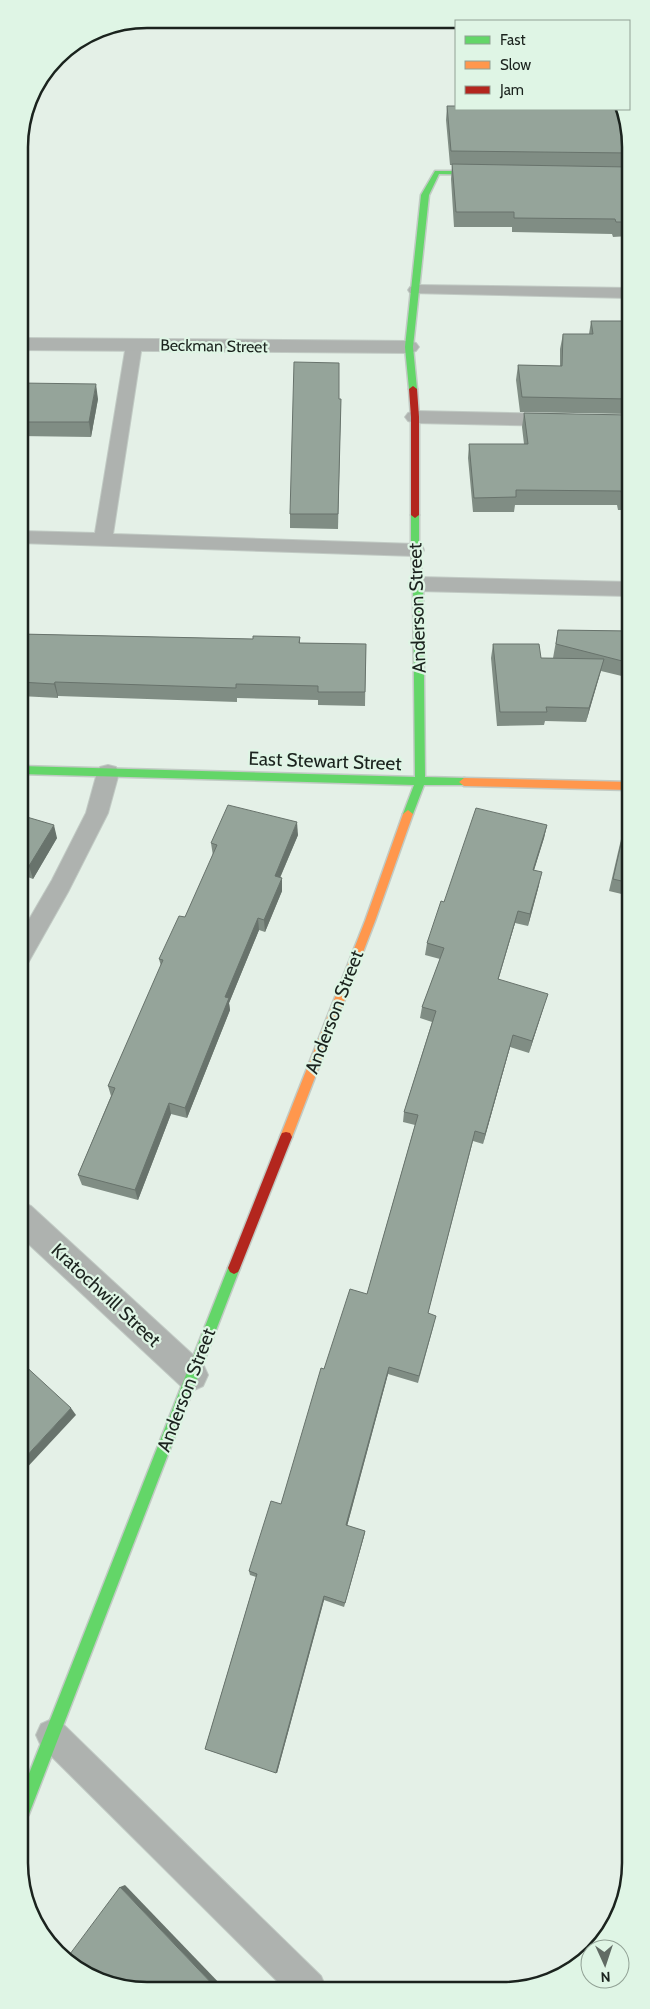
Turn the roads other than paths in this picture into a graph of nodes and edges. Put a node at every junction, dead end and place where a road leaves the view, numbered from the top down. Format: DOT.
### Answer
graph roads {
  1 [pos="495,173"];
  2 [pos="416,290"];
  3 [pos="622,293"];
  4 [pos="28,344"];
  5 [pos="134,345"];
  6 [pos="409,347"];
  7 [pos="415,417"];
  8 [pos="580,420"];
  9 [pos="28,538"];
  10 [pos="103,540"];
  11 [pos="415,550"];
  12 [pos="418,584"];
  13 [pos="622,589"];
  14 [pos="28,770"];
  15 [pos="108,773"];
  16 [pos="420,782"];
  17 [pos="622,786"];
  18 [pos="28,942"];
  19 [pos="28,1223"];
  20 [pos="192,1375"];
  21 [pos="52,1735"];
  22 [pos="28,1796"];
  23 [pos="303,1982"];
  1 -- 2 [label="main road, Anderson Street"];
  2 -- 3 [label="lane"];
  2 -- 6 [label="main road, Anderson Street"];
  4 -- 5 [label="street, Beckman Street"];
  5 -- 6 [label="street, Beckman Street"];
  5 -- 10 [label="lane"];
  6 -- 7 [label="main road, Anderson Street"];
  7 -- 8 [label="street"];
  7 -- 11 [label="main road, Anderson Street"];
  9 -- 10 [label="lane"];
  10 -- 11 [label="lane"];
  11 -- 12 [label="main road, Anderson Street"];
  12 -- 13 [label="lane"];
  12 -- 16 [label="main road, Anderson Street"];
  14 -- 15 [label="main road, East Stewart Street"];
  15 -- 16 [label="main road, East Stewart Street"];
  15 -- 18 [label="lane"];
  16 -- 17 [label="main road, East Stewart Street"];
  16 -- 20 [label="main road, Anderson Street"];
  19 -- 20 [label="street, Kratochwill Street"];
  20 -- 21 [label="main road, Anderson Street"];
  21 -- 22 [label="main road, Anderson Street"];
  21 -- 23 [label="lane"];
}
